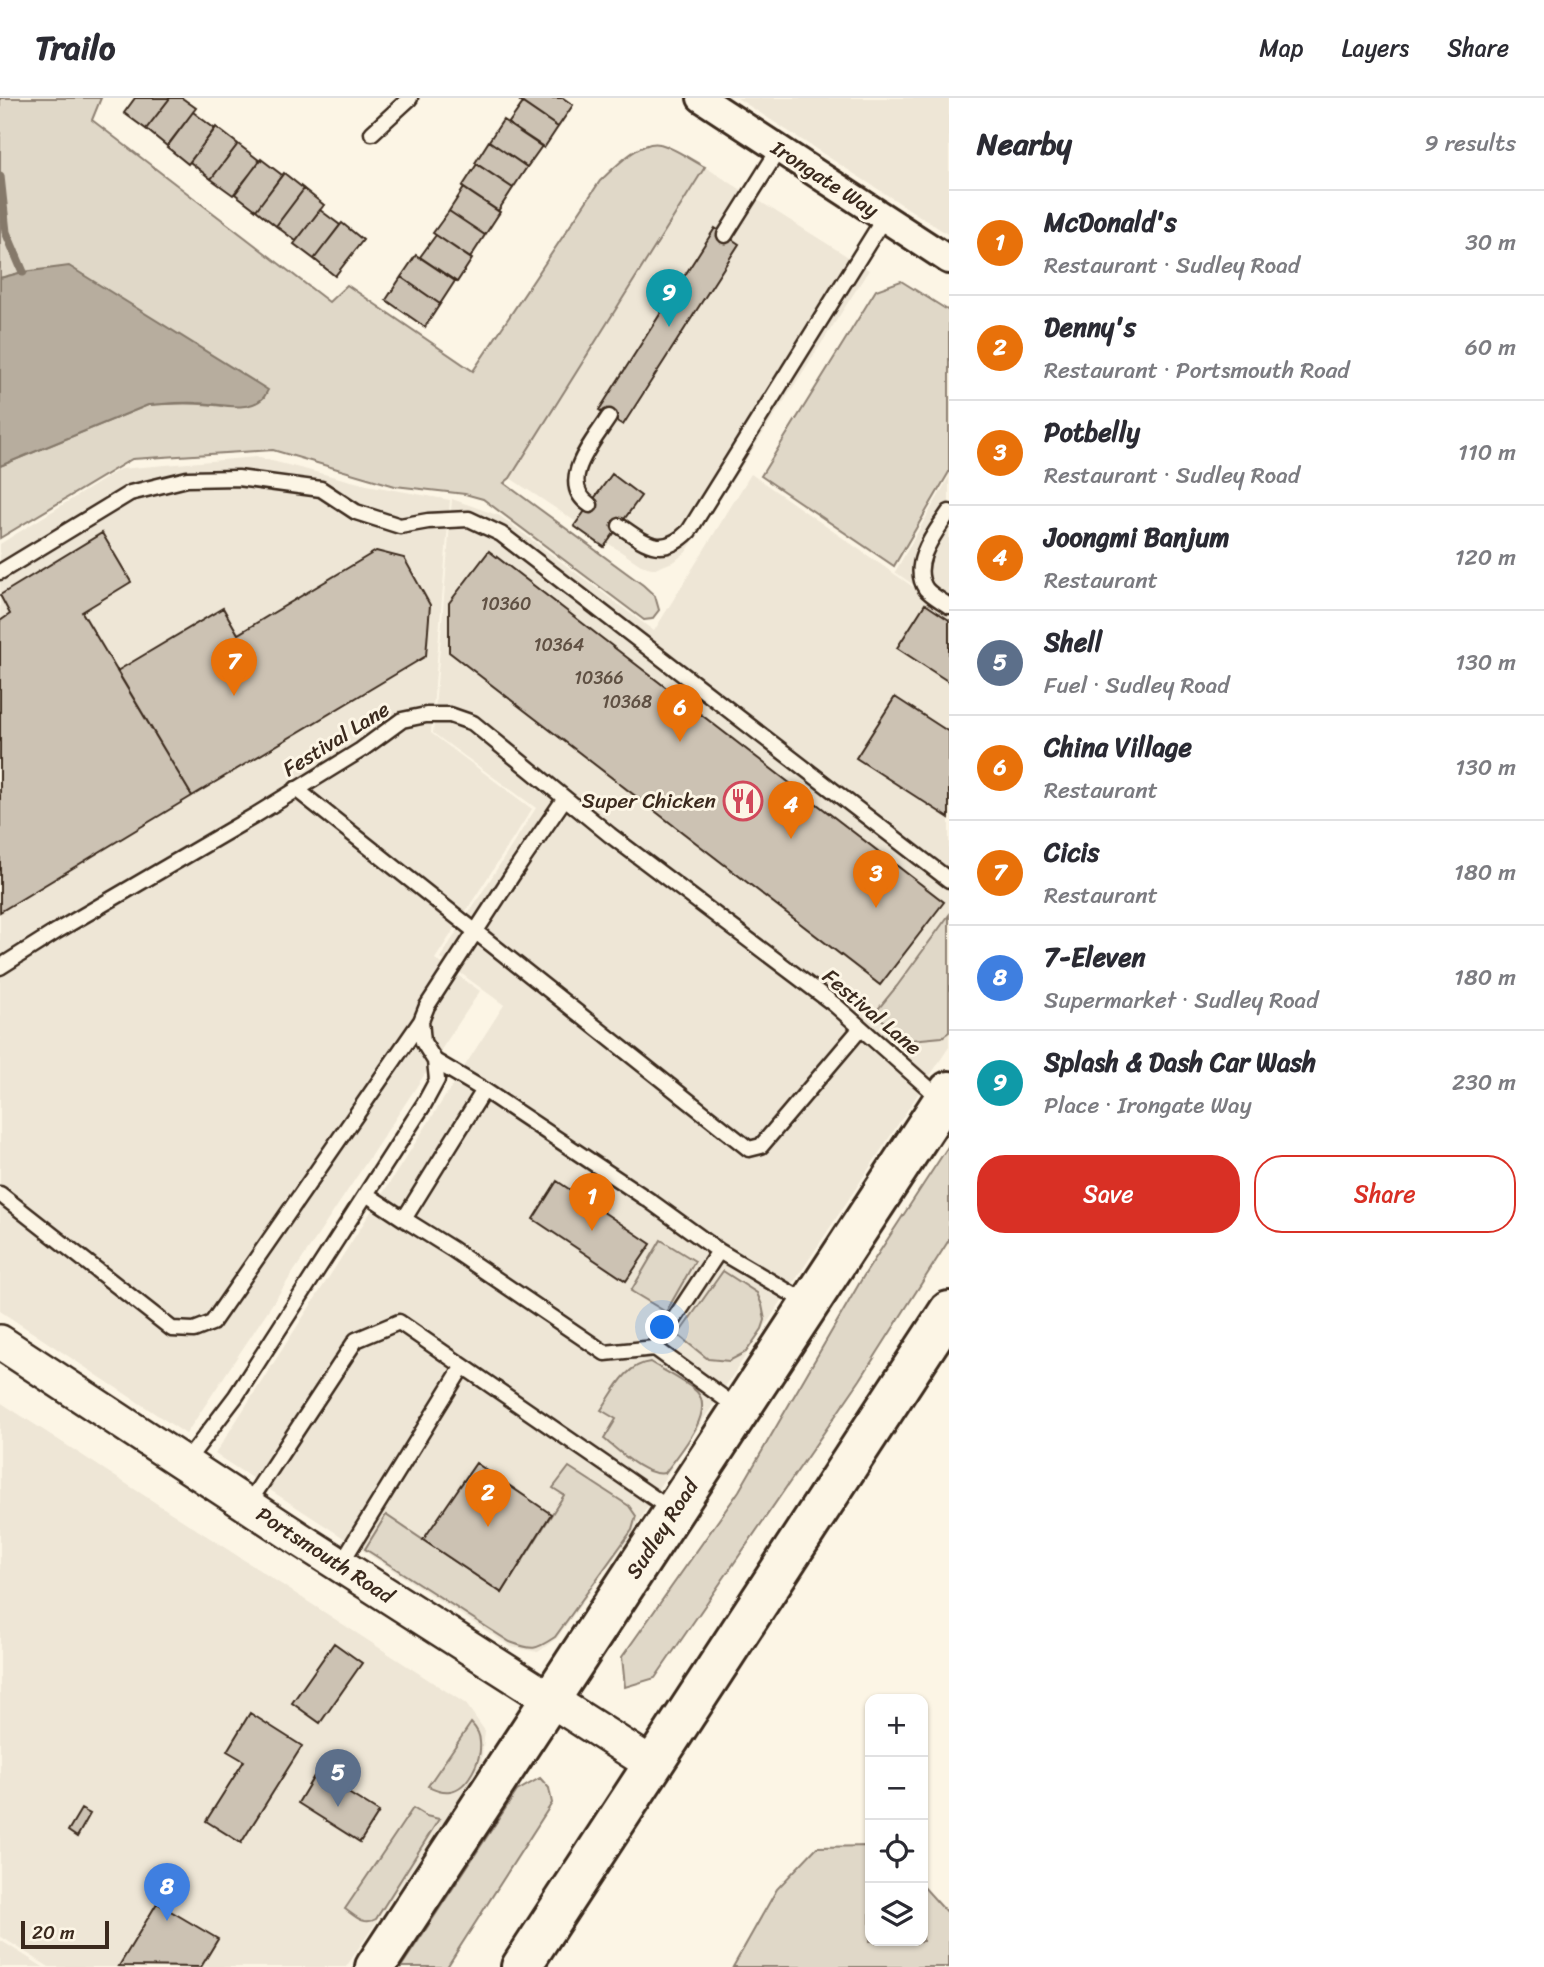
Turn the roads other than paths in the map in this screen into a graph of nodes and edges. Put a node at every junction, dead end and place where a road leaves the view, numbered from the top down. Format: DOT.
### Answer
graph roads {
  1 [pos="410,98"];
  2 [pos="701,98"];
  3 [pos="372,133"];
  4 [pos="779,149"];
  5 [pos="884,218"];
  6 [pos="724,234"];
  7 [pos="949,260"];
  8 [pos="609,417"];
  9 [pos="590,505"];
  10 [pos="949,512"];
  11 [pos="620,526"];
  12 [pos="0,572"];
  13 [pos="949,606"];
  14 [pos="296,789"];
  15 [pos="565,798"];
  16 [pos="947,879"];
  17 [pos="477,931"];
  18 [pos="0,967"];
  19 [pos="421,1021"];
  20 [pos="861,1028"];
  21 [pos="435,1061"];
  22 [pos="484,1090"];
  23 [pos="946,1096"];
  24 [pos="0,1194"];
  25 [pos="366,1194"];
  26 [pos="404,1219"];
  27 [pos="719,1251"];
  28 [pos="810,1304"];
  29 [pos="949,1311"];
  30 [pos="0,1342"];
  31 [pos="655,1348"];
  32 [pos="463,1366"];
  33 [pos="740,1410"];
  34 [pos="185,1463"];
  35 [pos="248,1504"];
  36 [pos="674,1511"];
  37 [pos="340,1565"];
  38 [pos="551,1700"];
  39 [pos="653,1765"];
  40 [pos="375,1967"];
  41 [pos="521,1967"];
  1 -- 3 [label="lane"];
  2 -- 4 [label="street, Irongate Way"];
  4 -- 5 [label="street, Irongate Way"];
  4 -- 6 [label="lane"];
  5 -- 7 [label="street, Irongate Way"];
  5 -- 11 [label="lane"];
  8 -- 9 [label="lane"];
  10 -- 13 [label="lane"];
  12 -- 16 [label="lane"];
  14 -- 15 [label="lane, Festival Lane"];
  14 -- 17 [label="lane"];
  14 -- 18 [label="lane, Festival Lane"];
  15 -- 17 [label="lane"];
  15 -- 20 [label="lane, Festival Lane"];
  17 -- 19 [label="lane"];
  17 -- 20 [label="lane"];
  19 -- 21 [label="lane"];
  19 -- 24 [label="lane"];
  20 -- 23 [label="lane, Festival Lane"];
  21 -- 22 [label="lane"];
  21 -- 25 [label="lane"];
  22 -- 26 [label="lane"];
  22 -- 27 [label="lane"];
  23 -- 28 [label="main road, Sudley Road"];
  25 -- 26 [label="lane"];
  25 -- 34 [label="lane"];
  26 -- 31 [label="lane"];
  27 -- 28 [label="lane"];
  27 -- 31 [label="lane"];
  28 -- 33 [label="main road, Sudley Road"];
  29 -- 39 [label="main road"];
  30 -- 34 [label="street, Portsmouth Road"];
  31 -- 33 [label="lane"];
  32 -- 35 [label="lane"];
  32 -- 36 [label="lane"];
  32 -- 37 [label="lane"];
  33 -- 36 [label="main road, Sudley Road"];
  34 -- 35 [label="street, Portsmouth Road"];
  35 -- 37 [label="street, Portsmouth Road"];
  36 -- 38 [label="main road, Sudley Road"];
  37 -- 38 [label="street, Portsmouth Road"];
  38 -- 39 [label="street, Portsmouth Road"];
  38 -- 40 [label="main road, Sudley Road"];
  39 -- 41 [label="main road"];
}
